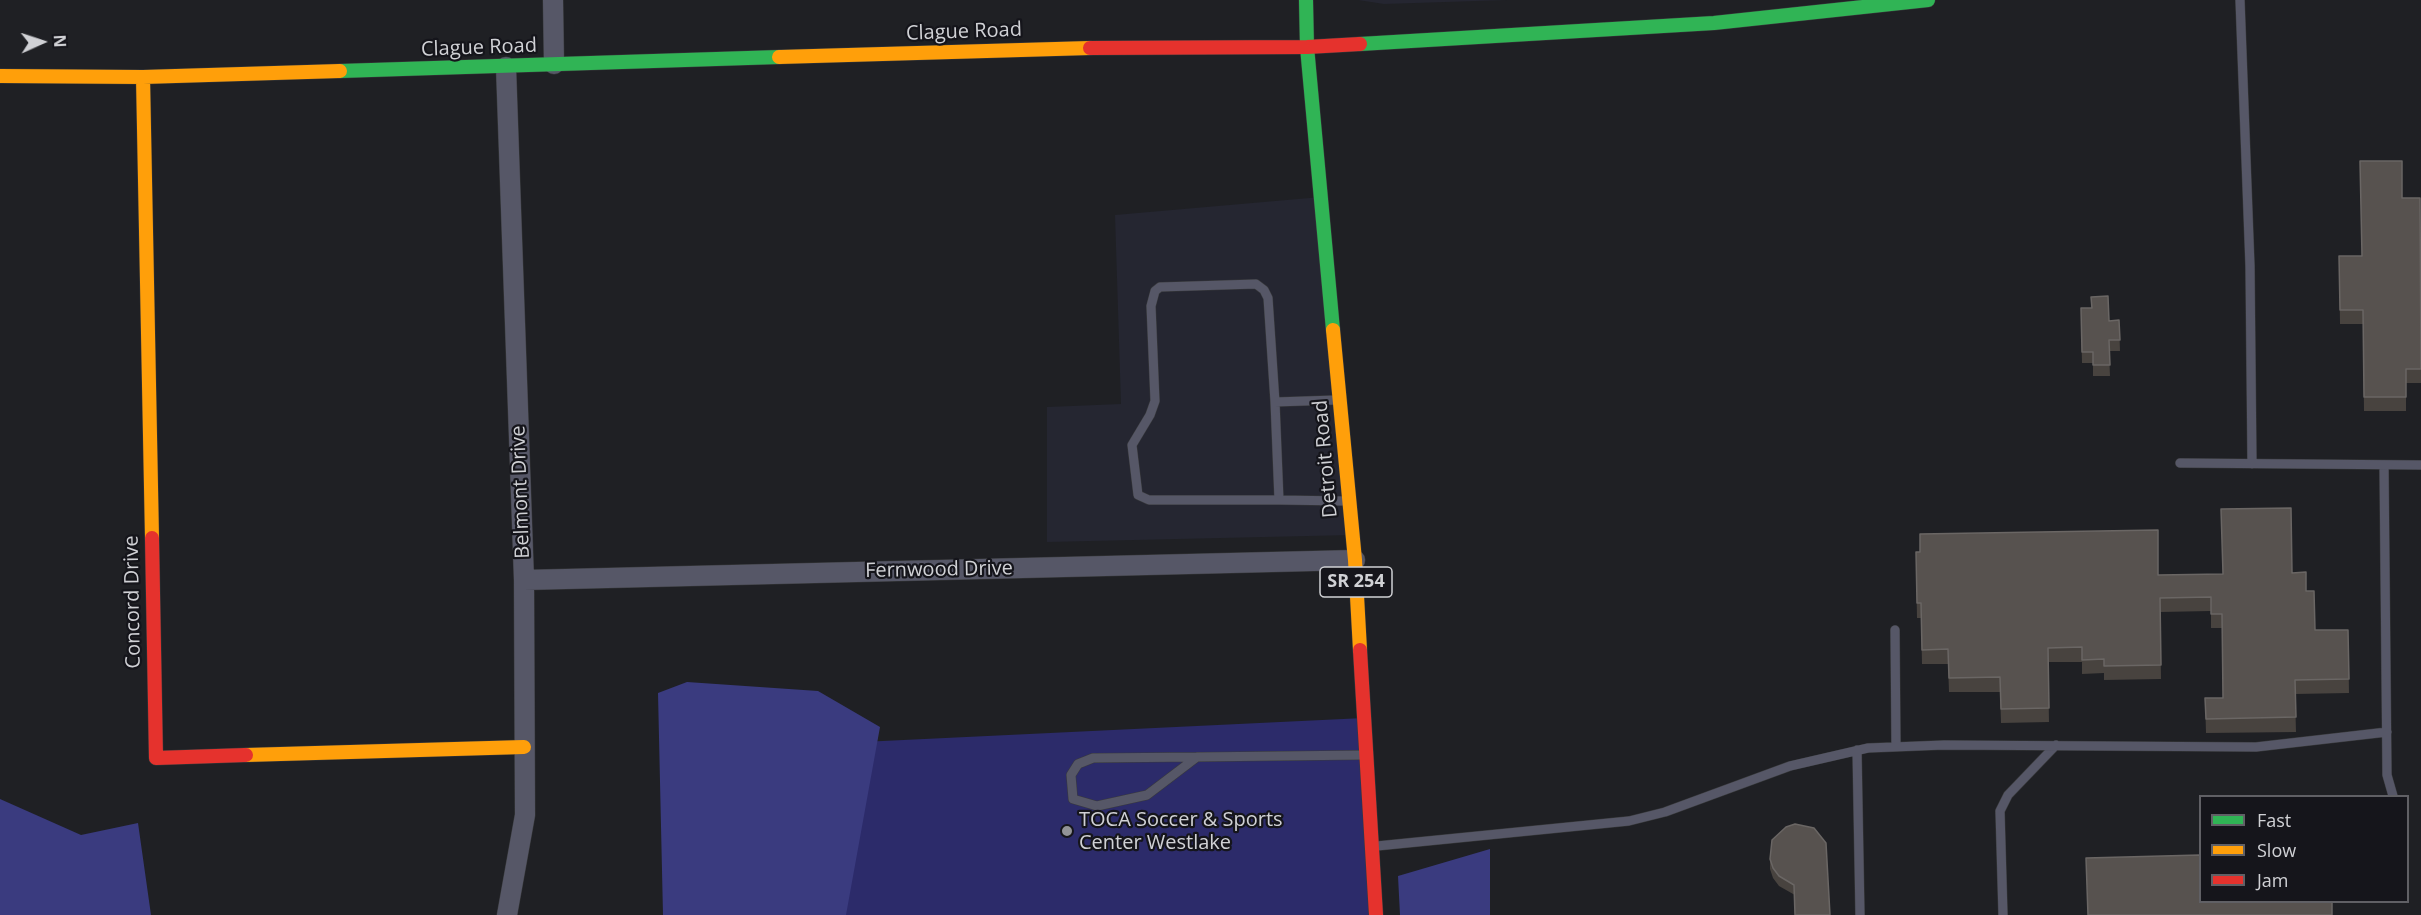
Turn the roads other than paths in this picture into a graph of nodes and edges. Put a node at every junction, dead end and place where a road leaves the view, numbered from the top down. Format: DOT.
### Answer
graph roads {
  1 [pos="553,0"];
  2 [pos="1306,0"];
  3 [pos="1922,0"];
  4 [pos="1928,0"];
  5 [pos="2240,0"];
  6 [pos="1307,47"];
  7 [pos="554,64"];
  8 [pos="506,67"];
  9 [pos="0,76"];
  10 [pos="143,77"];
  11 [pos="1340,400"];
  12 [pos="1275,402"];
  13 [pos="2180,463"];
  14 [pos="2252,464"];
  15 [pos="2384,465"];
  16 [pos="2421,465"];
  17 [pos="1279,500"];
  18 [pos="1349,501"];
  19 [pos="1354,560"];
  20 [pos="524,580"];
  21 [pos="1895,630"];
  22 [pos="2387,732"];
  23 [pos="2056,745"];
  24 [pos="524,747"];
  25 [pos="1896,747"];
  26 [pos="1857,750"];
  27 [pos="1366,755"];
  28 [pos="1197,757"];
  29 [pos="2393,795"];
  30 [pos="1372,846"];
  31 [pos="507,915"];
  32 [pos="1377,915"];
  33 [pos="1860,915"];
  34 [pos="2003,915"];
  1 -- 7 [label="street"];
  2 -- 6 [label="main road, Detroit Road / SR 254"];
  3 -- 4 [label="main road, Clague Road"];
  3 -- 6 [label="main road, Clague Road"];
  5 -- 14 [label="lane"];
  6 -- 7 [label="main road, Clague Road"];
  6 -- 11 [label="main road, Detroit Road / SR 254"];
  7 -- 8 [label="main road, Clague Road"];
  8 -- 10 [label="main road, Clague Road"];
  8 -- 20 [label="street, Belmont Drive"];
  9 -- 10 [label="main road, Clague Road"];
  10 -- 24 [label="main road, Concord Drive"];
  11 -- 12 [label="lane"];
  11 -- 18 [label="main road, Detroit Road / SR 254"];
  12 -- 17 [label="lane"];
  12 -- 17 [label="lane"];
  13 -- 14 [label="lane"];
  14 -- 15 [label="lane"];
  15 -- 16 [label="lane"];
  15 -- 22 [label="lane"];
  17 -- 18 [label="lane"];
  18 -- 19 [label="main road, Detroit Road / SR 254"];
  19 -- 20 [label="street, Fernwood Drive"];
  19 -- 27 [label="main road, Detroit Road / SR 254"];
  20 -- 24 [label="street, Belmont Drive"];
  21 -- 25 [label="lane"];
  22 -- 23 [label="lane"];
  22 -- 29 [label="lane"];
  23 -- 25 [label="lane"];
  23 -- 34 [label="lane"];
  24 -- 31 [label="street, Belmont Drive"];
  25 -- 26 [label="lane"];
  26 -- 30 [label="lane"];
  26 -- 33 [label="lane"];
  27 -- 28 [label="lane"];
  27 -- 30 [label="main road, Detroit Road / SR 254"];
  28 -- 28 [label="lane"];
  30 -- 32 [label="main road, Detroit Road / SR 254"];
}
